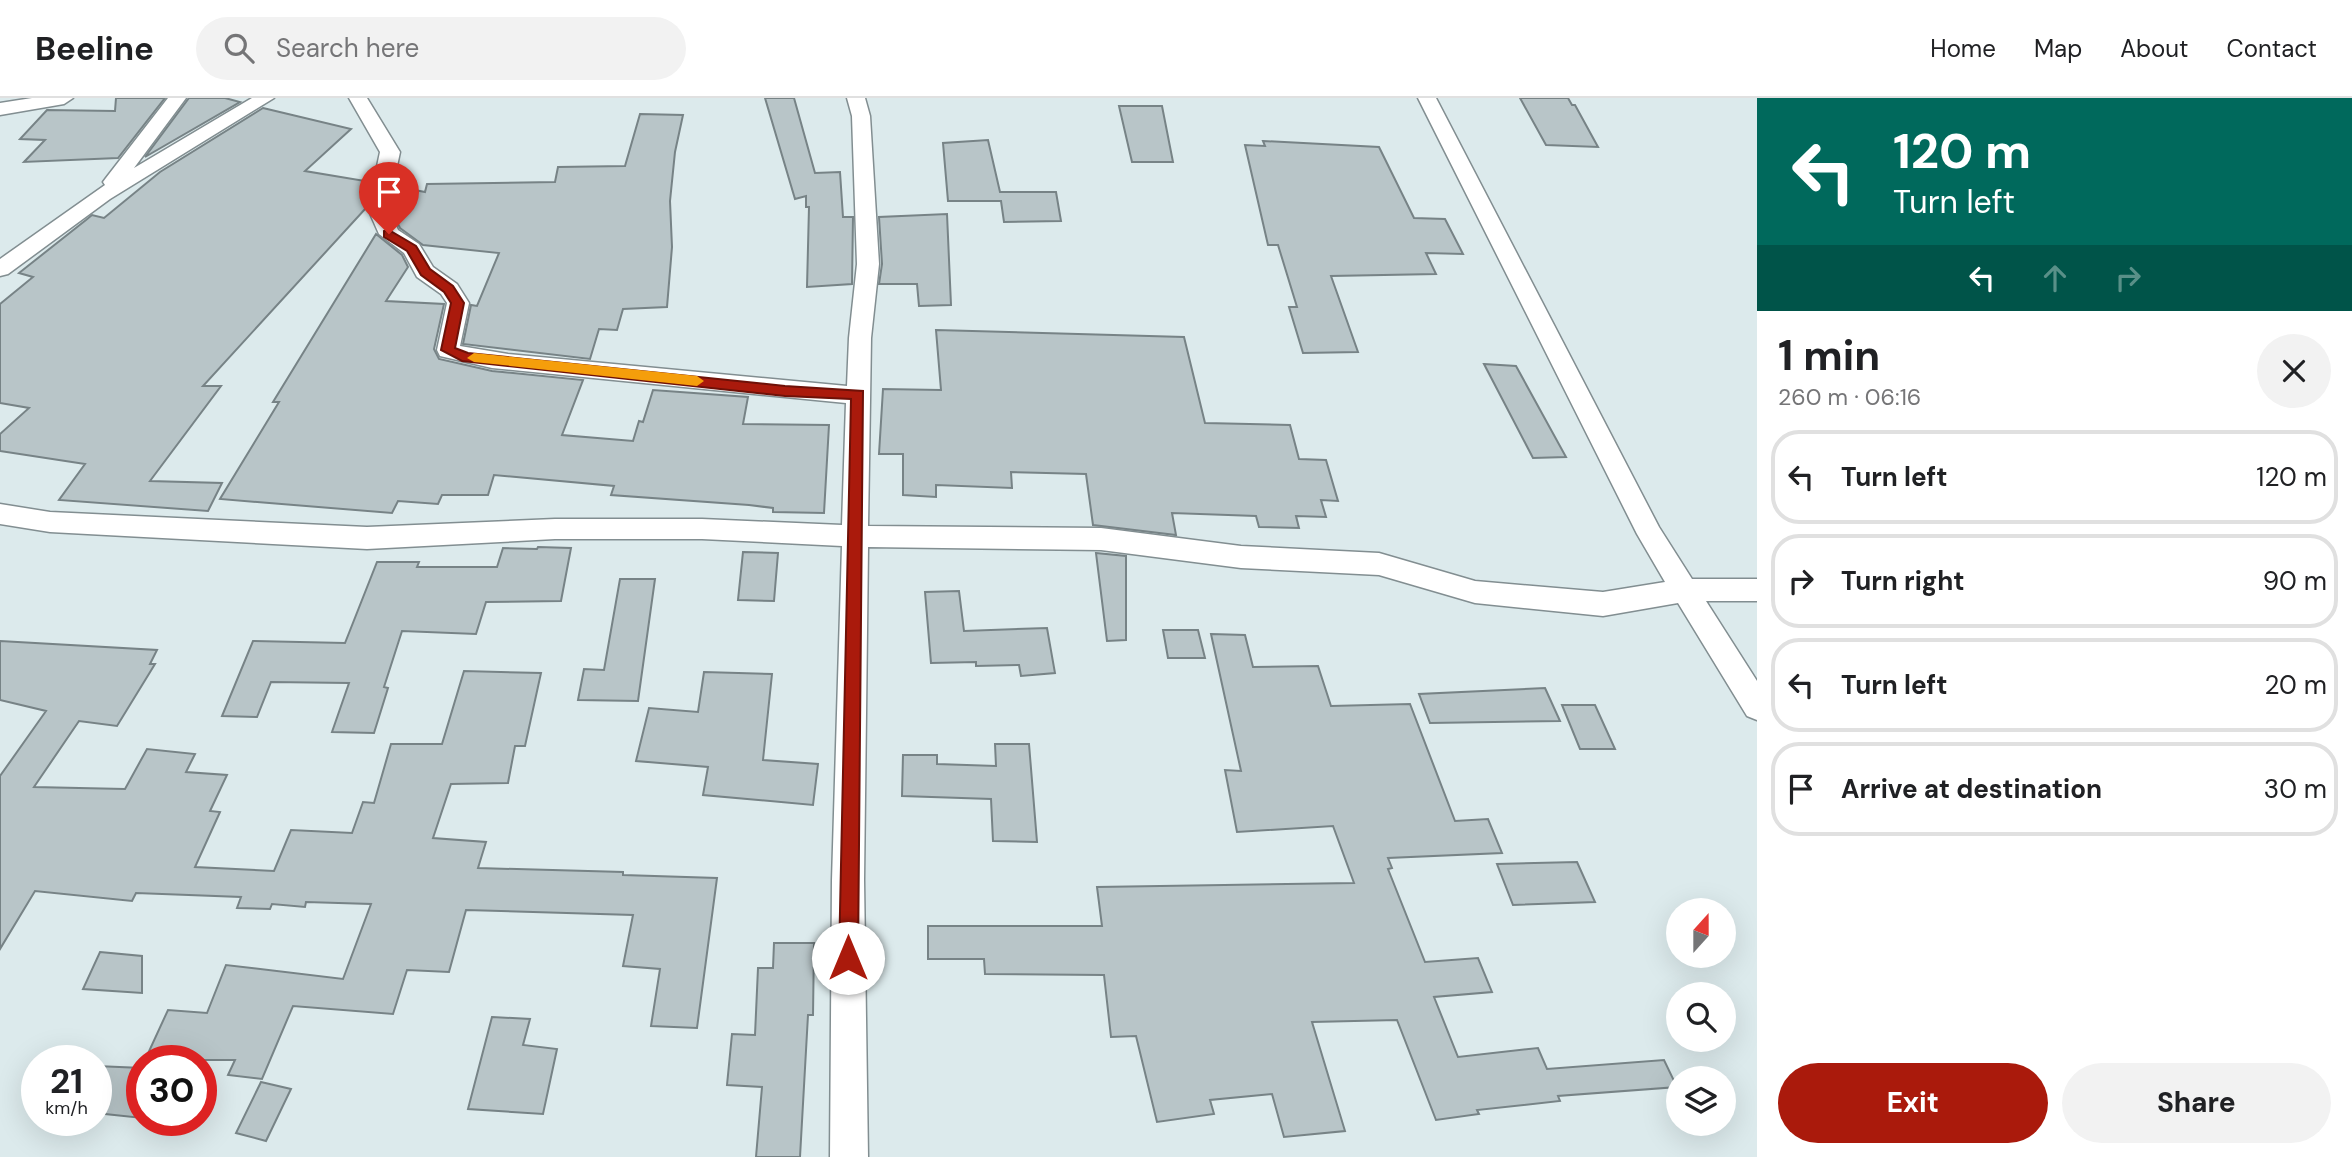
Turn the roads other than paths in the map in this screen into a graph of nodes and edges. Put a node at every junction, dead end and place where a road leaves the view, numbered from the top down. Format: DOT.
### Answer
graph roads {
  1 [pos="64,98"];
  2 [pos="164,98"];
  3 [pos="177,98"];
  4 [pos="265,98"];
  5 [pos="358,98"];
  6 [pos="856,98"];
  7 [pos="1427,98"];
  8 [pos="0,109"];
  9 [pos="103,195"];
  10 [pos="0,269"];
  11 [pos="858,395"];
  12 [pos="0,514"];
  13 [pos="855,536"];
  14 [pos="1685,590"];
  15 [pos="1757,590"];
  16 [pos="1757,707"];
  17 [pos="849,1157"];
  1 -- 8 [label="street"];
  2 -- 3 [label="street"];
  3 -- 9 [label="street"];
  4 -- 9 [label="street"];
  5 -- 11 [label="street"];
  6 -- 11 [label="street"];
  7 -- 14 [label="street"];
  9 -- 10 [label="street"];
  11 -- 13 [label="street"];
  12 -- 13 [label="street"];
  13 -- 14 [label="street"];
  13 -- 17 [label="street"];
  14 -- 15 [label="street"];
  14 -- 16 [label="street"];
}
